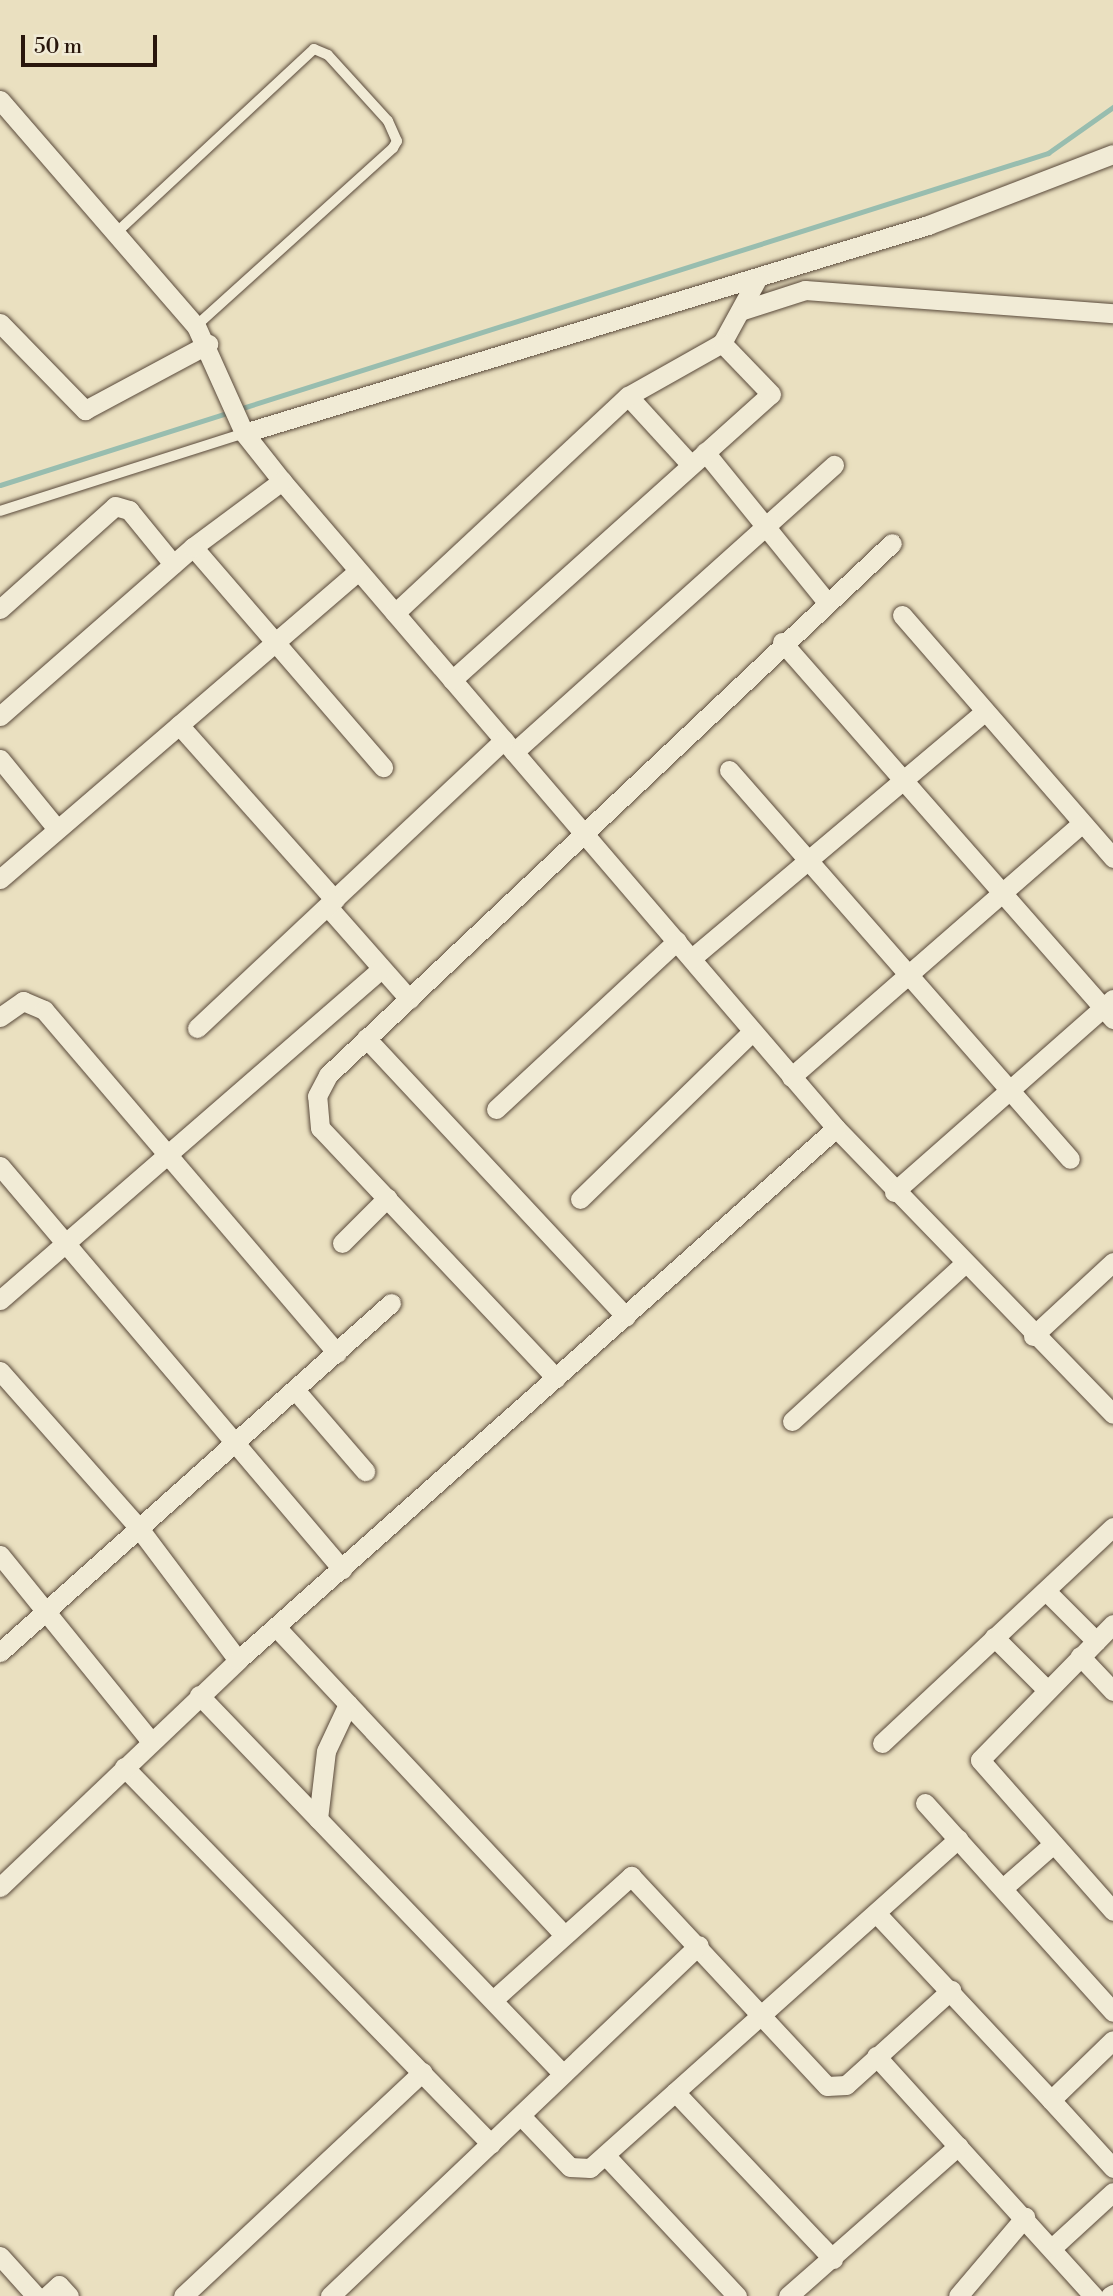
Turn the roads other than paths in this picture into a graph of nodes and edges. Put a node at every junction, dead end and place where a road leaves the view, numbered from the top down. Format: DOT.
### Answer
graph roads {
  1 [pos="0,100"];
  2 [pos="1113,154"];
  3 [pos="117,232"];
  4 [pos="757,279"];
  5 [pos="740,311"];
  6 [pos="1113,313"];
  7 [pos="196,326"];
  8 [pos="2,328"];
  9 [pos="722,343"];
  10 [pos="208,344"];
  11 [pos="628,396"];
  12 [pos="242,429"];
  13 [pos="698,459"];
  14 [pos="834,465"];
  15 [pos="282,481"];
  16 [pos="0,511"];
  17 [pos="765,526"];
  18 [pos="892,543"];
  19 [pos="193,547"];
  20 [pos="173,564"];
  21 [pos="358,571"];
  22 [pos="827,602"];
  23 [pos="0,608"];
  24 [pos="395,614"];
  25 [pos="902,615"];
  26 [pos="273,640"];
  27 [pos="782,642"];
  28 [pos="452,680"];
  29 [pos="985,711"];
  30 [pos="0,716"];
  31 [pos="179,725"];
  32 [pos="509,746"];
  33 [pos="0,759"];
  34 [pos="383,767"];
  35 [pos="729,770"];
  36 [pos="902,778"];
  37 [pos="1082,823"];
  38 [pos="57,829"];
  39 [pos="583,832"];
  40 [pos="1113,858"];
  41 [pos="805,859"];
  42 [pos="0,879"];
  43 [pos="1003,894"];
  44 [pos="332,904"];
  45 [pos="677,941"];
  46 [pos="692,958"];
  47 [pos="381,969"];
  48 [pos="910,976"];
  49 [pos="409,999"];
  50 [pos="1110,1008"];
  51 [pos="0,1017"];
  52 [pos="197,1028"];
  53 [pos="752,1032"];
  54 [pos="366,1038"];
  55 [pos="790,1077"];
  56 [pos="1009,1090"];
  57 [pos="496,1109"];
  58 [pos="836,1128"];
  59 [pos="165,1154"];
  60 [pos="1070,1159"];
  61 [pos="0,1166"];
  62 [pos="894,1192"];
  63 [pos="387,1198"];
  64 [pos="580,1199"];
  65 [pos="66,1243"];
  66 [pos="342,1243"];
  67 [pos="1113,1262"];
  68 [pos="964,1264"];
  69 [pos="0,1300"];
  70 [pos="391,1303"];
  71 [pos="626,1317"];
  72 [pos="1033,1336"];
  73 [pos="337,1353"];
  74 [pos="0,1371"];
  75 [pos="556,1378"];
  76 [pos="296,1391"];
  77 [pos="1112,1410"];
  78 [pos="792,1420"];
  79 [pos="235,1444"];
  80 [pos="365,1471"];
  81 [pos="138,1527"];
  82 [pos="1113,1527"];
  83 [pos="0,1555"];
  84 [pos="342,1569"];
  85 [pos="1046,1591"];
  86 [pos="45,1605"];
  87 [pos="1113,1624"];
  88 [pos="276,1627"];
  89 [pos="994,1637"];
  90 [pos="1096,1641"];
  91 [pos="0,1652"];
  92 [pos="1080,1656"];
  93 [pos="238,1660"];
  94 [pos="1046,1689"];
  95 [pos="1113,1691"];
  96 [pos="199,1695"];
  97 [pos="348,1704"];
  98 [pos="150,1740"];
  99 [pos="882,1743"];
  100 [pos="124,1767"];
  101 [pos="925,1804"];
  102 [pos="318,1819"];
  103 [pos="958,1839"];
  104 [pos="1053,1844"];
  105 [pos="0,1887"];
  106 [pos="1003,1888"];
  107 [pos="1113,1911"];
  108 [pos="877,1914"];
  109 [pos="563,1934"];
  110 [pos="699,1945"];
  111 [pos="951,1990"];
  112 [pos="493,2000"];
  113 [pos="1113,2012"];
  114 [pos="764,2017"];
  115 [pos="1113,2040"];
  116 [pos="876,2056"];
  117 [pos="422,2072"];
  118 [pos="563,2074"];
  119 [pos="675,2092"];
  120 [pos="1051,2100"];
  121 [pos="522,2118"];
  122 [pos="491,2144"];
  123 [pos="958,2146"];
  124 [pos="606,2156"];
  125 [pos="1113,2168"];
  126 [pos="1113,2192"];
  127 [pos="1025,2217"];
  128 [pos="1054,2247"];
  129 [pos="0,2256"];
  130 [pos="833,2259"];
  131 [pos="36,2296"];
  132 [pos="47,2296"];
  133 [pos="69,2296"];
  134 [pos="183,2296"];
  135 [pos="330,2296"];
  136 [pos="737,2296"];
  137 [pos="788,2296"];
  138 [pos="958,2296"];
  139 [pos="1094,2296"];
  1 -- 3 [label="street"];
  2 -- 4 [label="street"];
  3 -- 7 [label="street"];
  3 -- 7 [label="lane"];
  4 -- 5 [label="street"];
  4 -- 12 [label="street"];
  5 -- 6 [label="street"];
  5 -- 9 [label="street"];
  7 -- 10 [label="street"];
  8 -- 10 [label="street"];
  9 -- 11 [label="street"];
  9 -- 13 [label="street"];
  10 -- 12 [label="street"];
  11 -- 13 [label="street"];
  11 -- 24 [label="street"];
  12 -- 15 [label="street"];
  12 -- 16 [label="lane"];
  13 -- 17 [label="street"];
  13 -- 28 [label="street"];
  14 -- 17 [label="street"];
  15 -- 19 [label="street"];
  15 -- 21 [label="street"];
  17 -- 22 [label="street"];
  17 -- 32 [label="street"];
  18 -- 22 [label="street"];
  19 -- 20 [label="street"];
  19 -- 26 [label="street"];
  20 -- 23 [label="street"];
  20 -- 30 [label="street"];
  21 -- 24 [label="street"];
  21 -- 26 [label="street"];
  22 -- 27 [label="street"];
  24 -- 28 [label="street"];
  25 -- 29 [label="street"];
  26 -- 31 [label="street"];
  26 -- 34 [label="street"];
  27 -- 36 [label="street"];
  27 -- 39 [label="street"];
  28 -- 32 [label="street"];
  29 -- 36 [label="street"];
  29 -- 37 [label="street"];
  31 -- 38 [label="street"];
  31 -- 44 [label="street"];
  32 -- 39 [label="street"];
  32 -- 44 [label="street"];
  33 -- 38 [label="street"];
  35 -- 41 [label="street"];
  36 -- 41 [label="street"];
  36 -- 43 [label="street"];
  37 -- 40 [label="street"];
  37 -- 43 [label="street"];
  38 -- 42 [label="street"];
  39 -- 45 [label="street"];
  39 -- 49 [label="street"];
  41 -- 46 [label="street"];
  41 -- 48 [label="street"];
  43 -- 48 [label="street"];
  43 -- 50 [label="street"];
  44 -- 47 [label="street"];
  44 -- 52 [label="street"];
  45 -- 46 [label="street"];
  45 -- 57 [label="street"];
  46 -- 53 [label="street"];
  47 -- 49 [label="street"];
  47 -- 59 [label="street"];
  48 -- 55 [label="street"];
  48 -- 56 [label="street"];
  49 -- 54 [label="street"];
  50 -- 56 [label="street"];
  51 -- 59 [label="street"];
  53 -- 55 [label="street"];
  53 -- 64 [label="street"];
  54 -- 63 [label="street"];
  54 -- 71 [label="street"];
  55 -- 58 [label="street"];
  56 -- 60 [label="street"];
  56 -- 62 [label="street"];
  58 -- 62 [label="street"];
  58 -- 71 [label="street"];
  59 -- 65 [label="street"];
  59 -- 73 [label="street"];
  61 -- 65 [label="street"];
  62 -- 68 [label="street"];
  63 -- 66 [label="street"];
  63 -- 75 [label="street"];
  65 -- 69 [label="street"];
  65 -- 79 [label="street"];
  67 -- 72 [label="street"];
  68 -- 72 [label="street"];
  68 -- 78 [label="street"];
  70 -- 73 [label="street"];
  71 -- 75 [label="street"];
  72 -- 77 [label="street"];
  73 -- 76 [label="street"];
  74 -- 81 [label="street"];
  75 -- 84 [label="street"];
  76 -- 79 [label="street"];
  76 -- 80 [label="street"];
  79 -- 81 [label="street"];
  79 -- 84 [label="street"];
  81 -- 86 [label="street"];
  81 -- 93 [label="street"];
  82 -- 85 [label="street"];
  83 -- 86 [label="street"];
  84 -- 88 [label="street"];
  85 -- 89 [label="street"];
  85 -- 90 [label="street"];
  86 -- 91 [label="street"];
  86 -- 98 [label="street"];
  87 -- 90 [label="street"];
  88 -- 93 [label="street"];
  88 -- 97 [label="street"];
  89 -- 94 [label="street"];
  89 -- 99 [label="street"];
  90 -- 92 [label="street"];
  92 -- 94 [label="street"];
  92 -- 95 [label="street"];
  93 -- 96 [label="street"];
  94 -- 104 [label="street"];
  96 -- 98 [label="street"];
  96 -- 102 [label="street"];
  97 -- 102 [label="street"];
  97 -- 109 [label="street"];
  98 -- 100 [label="street"];
  100 -- 105 [label="street"];
  100 -- 117 [label="street"];
  101 -- 103 [label="street"];
  102 -- 112 [label="street"];
  103 -- 106 [label="street"];
  103 -- 108 [label="street"];
  104 -- 106 [label="street"];
  104 -- 107 [label="street"];
  106 -- 113 [label="street"];
  108 -- 111 [label="street"];
  108 -- 114 [label="street"];
  109 -- 110 [label="street"];
  109 -- 112 [label="street"];
  110 -- 114 [label="street"];
  110 -- 118 [label="street"];
  111 -- 116 [label="street"];
  111 -- 120 [label="street"];
  112 -- 118 [label="street"];
  114 -- 116 [label="street"];
  114 -- 119 [label="street"];
  115 -- 120 [label="street"];
  116 -- 123 [label="street"];
  117 -- 122 [label="street"];
  117 -- 134 [label="street"];
  118 -- 121 [label="street"];
  119 -- 124 [label="street"];
  119 -- 130 [label="street"];
  120 -- 125 [label="street"];
  121 -- 122 [label="street"];
  121 -- 124 [label="street"];
  122 -- 135 [label="street"];
  123 -- 127 [label="street"];
  123 -- 130 [label="street"];
  124 -- 136 [label="street"];
  126 -- 128 [label="street"];
  127 -- 128 [label="street"];
  127 -- 138 [label="street"];
  128 -- 139 [label="street"];
  129 -- 131 [label="street"];
  130 -- 137 [label="street"];
  132 -- 133 [label="street"];
}
